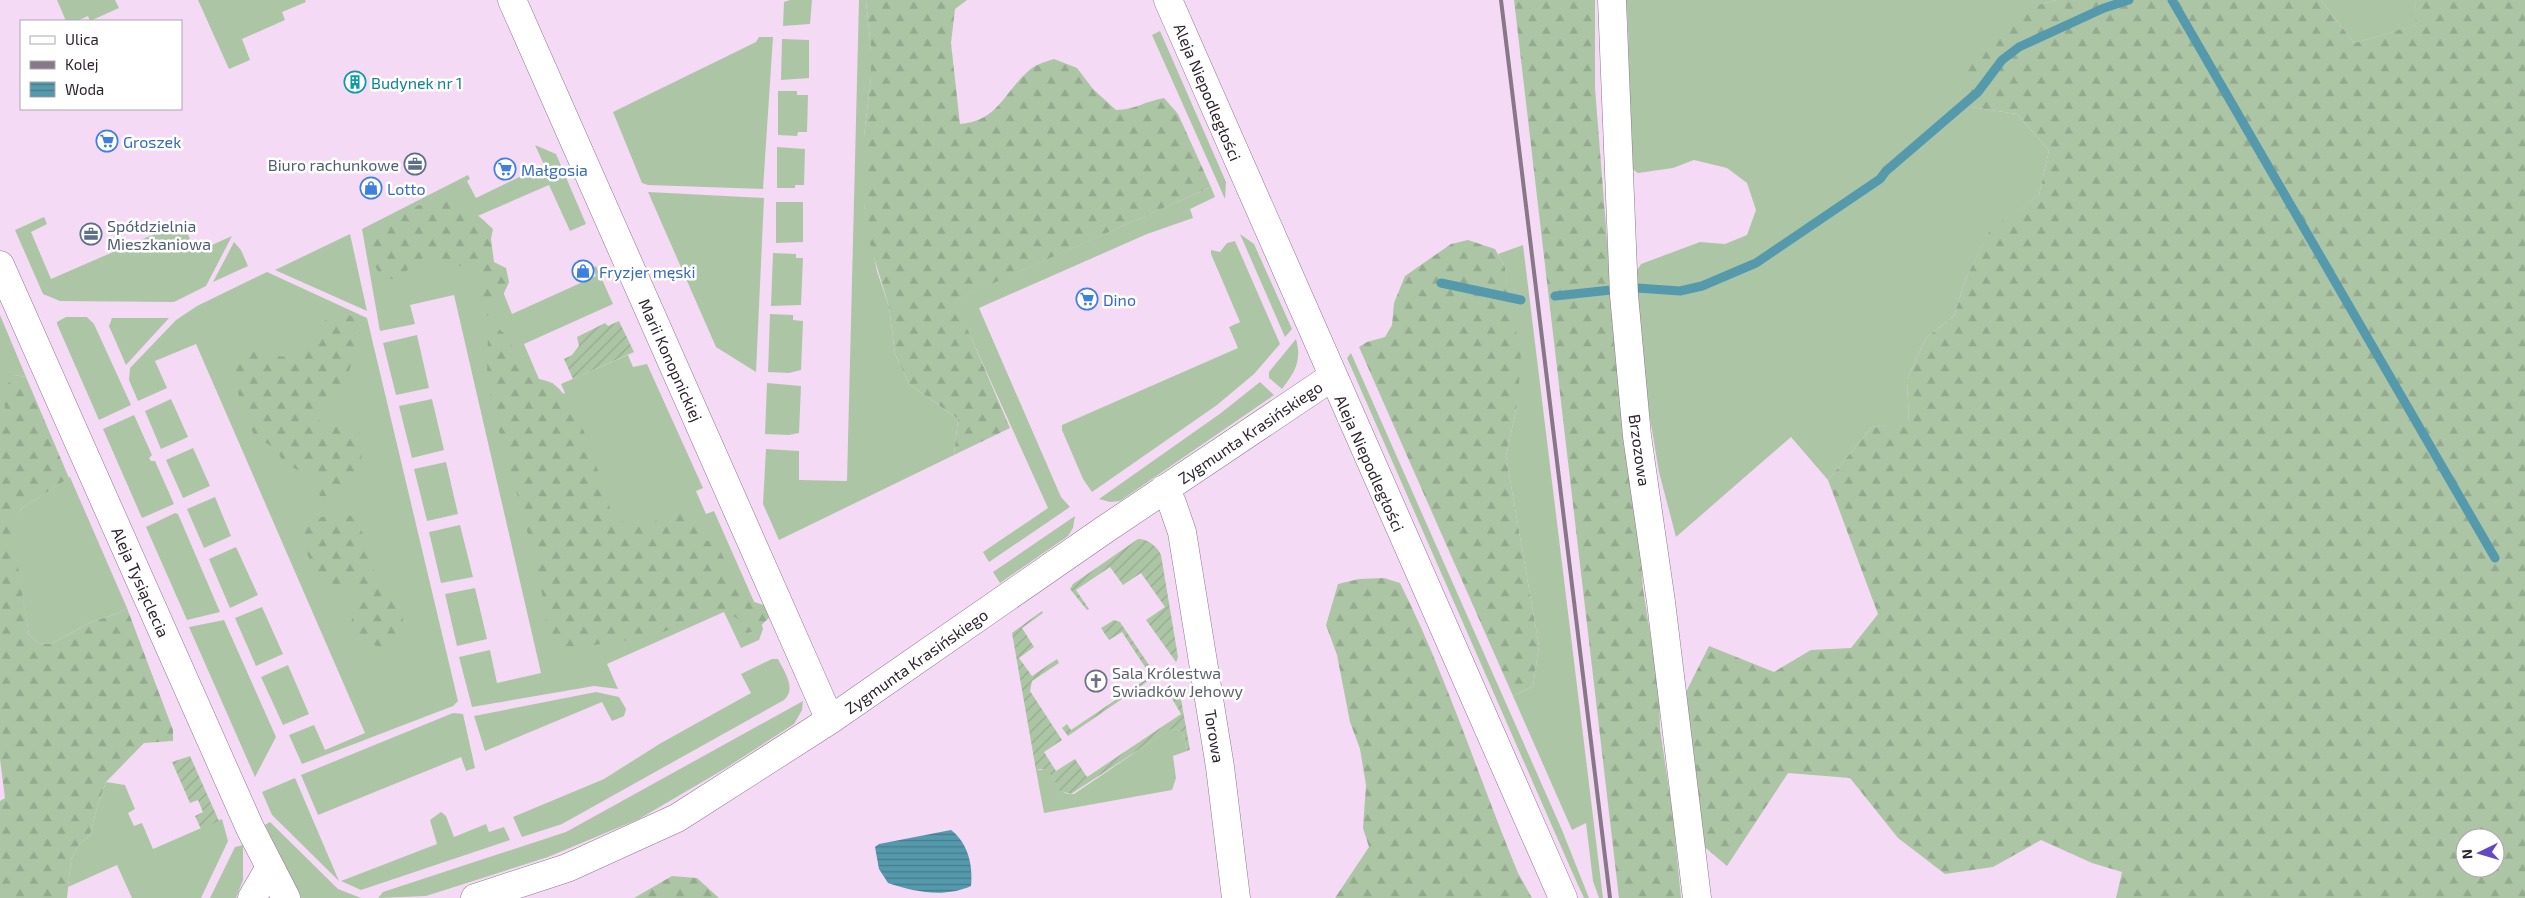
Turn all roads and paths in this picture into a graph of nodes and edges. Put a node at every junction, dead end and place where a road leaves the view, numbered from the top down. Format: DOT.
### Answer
graph roads {
  1 [pos="512,0"];
  2 [pos="1168,0"];
  3 [pos="1612,0"];
  4 [pos="0,265"];
  5 [pos="1332,377"];
  6 [pos="1164,489"];
  7 [pos="830,720"];
  8 [pos="270,867"];
  9 [pos="252,898"];
  10 [pos="286,898"];
  11 [pos="476,898"];
  12 [pos="1236,898"];
  13 [pos="1563,898"];
  14 [pos="1697,898"];
  1 -- 7 [label="street, Marii Konopnickiej"];
  2 -- 5 [label="street, Aleja Niepodległości"];
  3 -- 14 [label="street, Brzozowa"];
  4 -- 8 [label="street, Aleja Tysiąclecia"];
  5 -- 6 [label="street, Zygmunta Krasińskiego"];
  5 -- 13 [label="street, Aleja Niepodległości"];
  6 -- 7 [label="street, Zygmunta Krasińskiego"];
  6 -- 12 [label="street, Torowa"];
  7 -- 11 [label="street, Zygmunta Krasińskiego"];
  8 -- 9 [label="street"];
  8 -- 10 [label="street, Aleja Tysiąclecia"];
}
